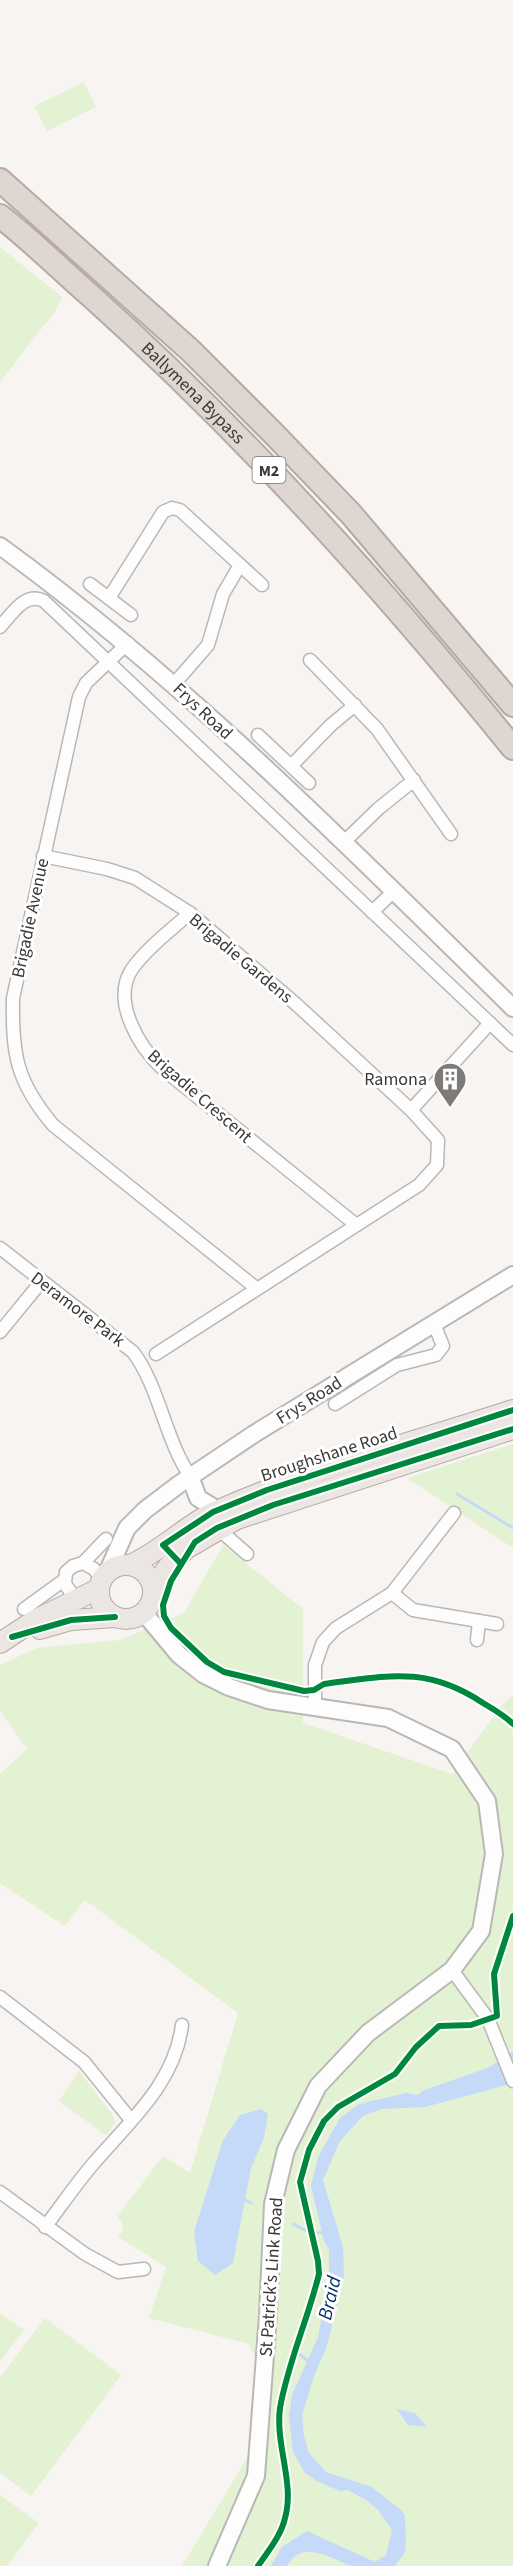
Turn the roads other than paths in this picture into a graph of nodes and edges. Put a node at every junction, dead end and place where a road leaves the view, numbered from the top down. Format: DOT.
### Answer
graph roads {
  1 [pos="0,180"];
  2 [pos="0,216"];
  3 [pos="0,546"];
  4 [pos="240,565"];
  5 [pos="90,584"];
  6 [pos="262,585"];
  7 [pos="109,598"];
  8 [pos="131,615"];
  9 [pos="0,627"];
  10 [pos="128,643"];
  11 [pos="310,660"];
  12 [pos="109,661"];
  13 [pos="174,684"];
  14 [pos="512,703"];
  15 [pos="355,705"];
  16 [pos="258,735"];
  17 [pos="513,748"];
  18 [pos="291,766"];
  19 [pos="414,780"];
  20 [pos="309,783"];
  21 [pos="451,834"];
  22 [pos="343,843"];
  23 [pos="43,856"];
  24 [pos="393,892"];
  25 [pos="372,912"];
  26 [pos="190,913"];
  27 [pos="513,1008"];
  28 [pos="490,1023"];
  29 [pos="513,1045"];
  30 [pos="411,1110"];
  31 [pos="355,1224"];
  32 [pos="0,1248"];
  33 [pos="513,1275"];
  34 [pos="41,1282"];
  35 [pos="256,1288"];
  36 [pos="434,1324"];
  37 [pos="0,1332"];
  38 [pos="156,1354"];
  39 [pos="335,1404"];
  40 [pos="513,1410"];
  41 [pos="513,1429"];
  42 [pos="190,1476"];
  43 [pos="454,1513"];
  44 [pos="214,1518"];
  45 [pos="113,1540"];
  46 [pos="247,1554"];
  47 [pos="83,1563"];
  48 [pos="112,1574"];
  49 [pos="64,1580"];
  50 [pos="153,1588"];
  51 [pos="392,1593"];
  52 [pos="77,1601"];
  53 [pos="24,1609"];
  54 [pos="144,1613"];
  55 [pos="115,1617"];
  56 [pos="479,1621"];
  57 [pos="497,1624"];
  58 [pos="6,1640"];
  59 [pos="477,1640"];
  60 [pos="315,1707"];
  61 [pos="452,1970"];
  62 [pos="0,1997"];
  63 [pos="182,2025"];
  64 [pos="513,2081"];
  65 [pos="131,2120"];
  66 [pos="0,2192"];
  67 [pos="45,2227"];
  68 [pos="144,2269"];
  69 [pos="217,2566"];
  1 -- 14 [label="highway, Ballymena Bypass / M2"];
  2 -- 17 [label="highway, Ballymena Bypass / M2"];
  3 -- 10 [label="street, Frys Road"];
  4 -- 6 [label="street"];
  4 -- 7 [label="street"];
  4 -- 13 [label="street"];
  5 -- 7 [label="street"];
  7 -- 8 [label="street"];
  9 -- 12 [label="street, Frys Road"];
  10 -- 12 [label="street, Brigadie Avenue"];
  10 -- 13 [label="street, Frys Road"];
  11 -- 15 [label="street"];
  12 -- 23 [label="street, Brigadie Avenue"];
  12 -- 25 [label="street, Frys Road"];
  13 -- 22 [label="street, Frys Road"];
  15 -- 18 [label="street"];
  15 -- 19 [label="street"];
  16 -- 18 [label="street"];
  18 -- 20 [label="street"];
  19 -- 21 [label="street"];
  19 -- 22 [label="street"];
  22 -- 24 [label="street, Frys Road"];
  23 -- 26 [label="street, Brigadie Gardens"];
  23 -- 35 [label="street, Brigadie Avenue"];
  24 -- 25 [label="street"];
  24 -- 27 [label="street, Frys Road"];
  25 -- 28 [label="street, Frys Road"];
  26 -- 30 [label="street, Brigadie Gardens"];
  26 -- 31 [label="street, Brigadie Crescent"];
  28 -- 29 [label="street, Frys Road"];
  28 -- 30 [label="street"];
  30 -- 31 [label="street, Brigadie Gardens"];
  31 -- 35 [label="street, Brigadie Gardens"];
  32 -- 34 [label="street, Deramore Park"];
  33 -- 36 [label="street, Frys Road"];
  34 -- 37 [label="street"];
  34 -- 42 [label="street, Deramore Park"];
  35 -- 38 [label="street, Brigadie Gardens"];
  36 -- 39 [label="street"];
  36 -- 42 [label="street, Frys Road"];
  40 -- 44 [label="main road, Broughshane Road"];
  41 -- 44 [label="main road, Broughshane Road"];
  42 -- 44 [label="street"];
  42 -- 45 [label="street, Frys Road"];
  43 -- 51 [label="street"];
  44 -- 46 [label="street"];
  44 -- 48 [label="main road, Broughshane Road"];
  44 -- 50 [label="main road, Broughshane Road"];
  45 -- 47 [label="street"];
  45 -- 48 [label="street, Frys Road"];
  47 -- 48 [label="street"];
  47 -- 49 [label="street"];
  48 -- 50 [label="main road"];
  48 -- 52 [label="main road, Broughshane Road"];
  48 -- 55 [label="main road"];
  49 -- 52 [label="street"];
  49 -- 53 [label="street"];
  50 -- 54 [label="main road"];
  51 -- 56 [label="street"];
  51 -- 60 [label="street"];
  52 -- 58 [label="main road, Broughshane Road"];
  54 -- 55 [label="main road"];
  54 -- 60 [label="street, St Patrick’s Link Road"];
  55 -- 58 [label="main road"];
  56 -- 57 [label="street"];
  56 -- 59 [label="street"];
  60 -- 61 [label="street, St Patrick’s Link Road"];
  61 -- 64 [label="street"];
  61 -- 69 [label="street, St Patrick’s Link Road"];
  62 -- 65 [label="street"];
  63 -- 65 [label="street"];
  65 -- 67 [label="street"];
  66 -- 67 [label="street"];
  67 -- 68 [label="street"];
}
